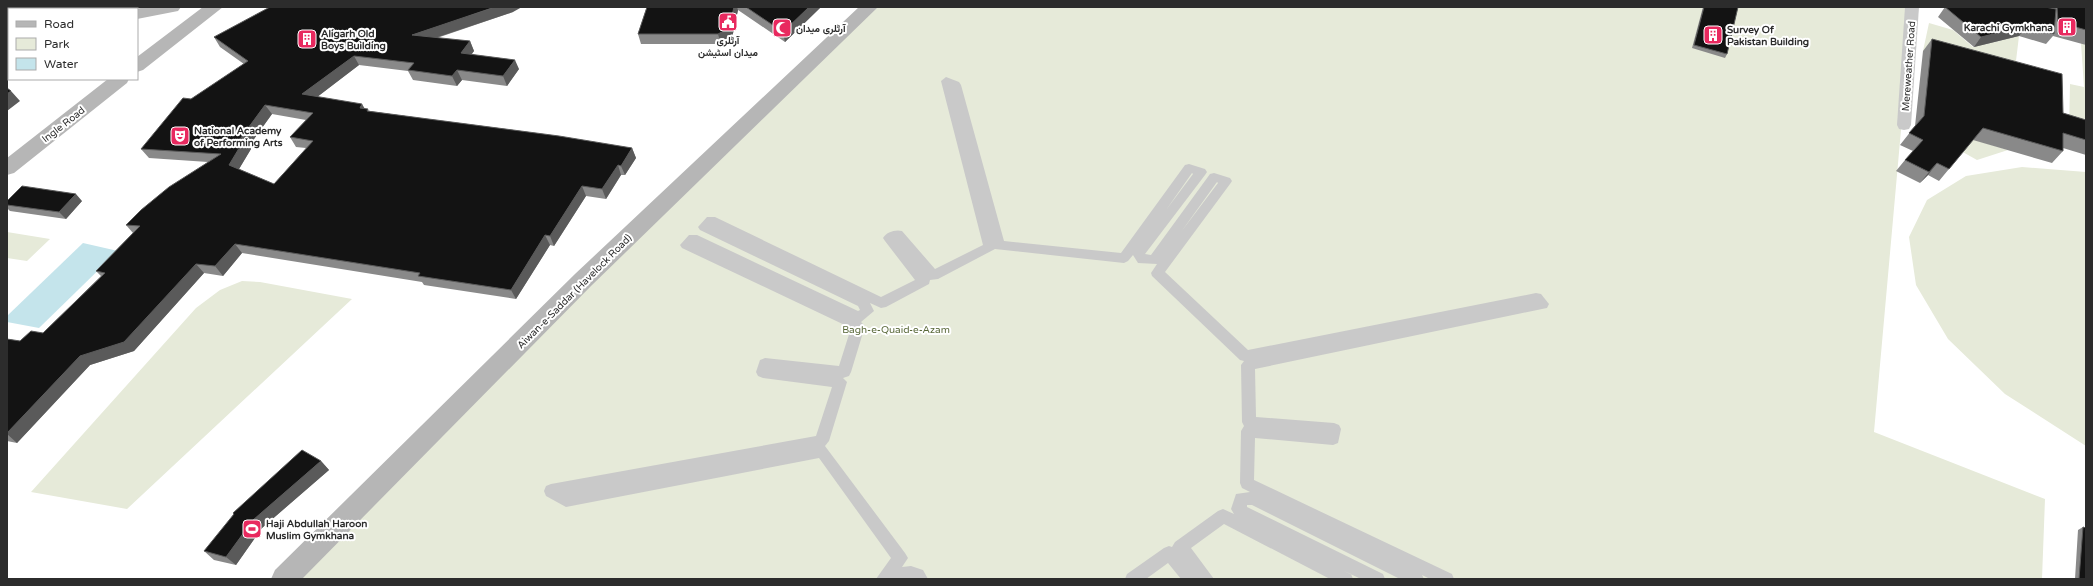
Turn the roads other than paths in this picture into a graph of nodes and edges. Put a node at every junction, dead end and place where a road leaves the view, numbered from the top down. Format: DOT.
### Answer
graph roads {
  1 [pos="206,7"];
  2 [pos="214,7"];
  3 [pos="868,7"];
  4 [pos="1912,7"];
  5 [pos="180,8"];
  6 [pos="138,14"];
  7 [pos="138,51"];
  8 [pos="138,65"];
  9 [pos="102,80"];
  10 [pos="119,80"];
  11 [pos="1904,125"];
  12 [pos="7,154"];
  13 [pos="7,168"];
  14 [pos="284,579"];
  15 [pos="884,579"];
  16 [pos="896,579"];
  17 [pos="920,579"];
  18 [pos="1133,579"];
  19 [pos="1191,579"];
  20 [pos="1206,579"];
  21 [pos="1345,579"];
  22 [pos="1377,579"];
  23 [pos="1416,579"];
  24 [pos="1446,579"];
  1 -- 5 [label="main road"];
  2 -- 8 [label="main road"];
  3 -- 14 [label="main road, Aiwan-e-Saddar (Havelock Road)"];
  4 -- 11 [label="street, Mereweather Road"];
  5 -- 6 [label="main road"];
  5 -- 7 [label="main road"];
  9 -- 12 [label="main road, Ingle Road"];
  10 -- 13 [label="main road, Ingle Road"];
  15 -- 24 [label="street"];
  16 -- 17 [label="street"];
  18 -- 19 [label="street"];
  20 -- 21 [label="street"];
  22 -- 23 [label="street"];
}
